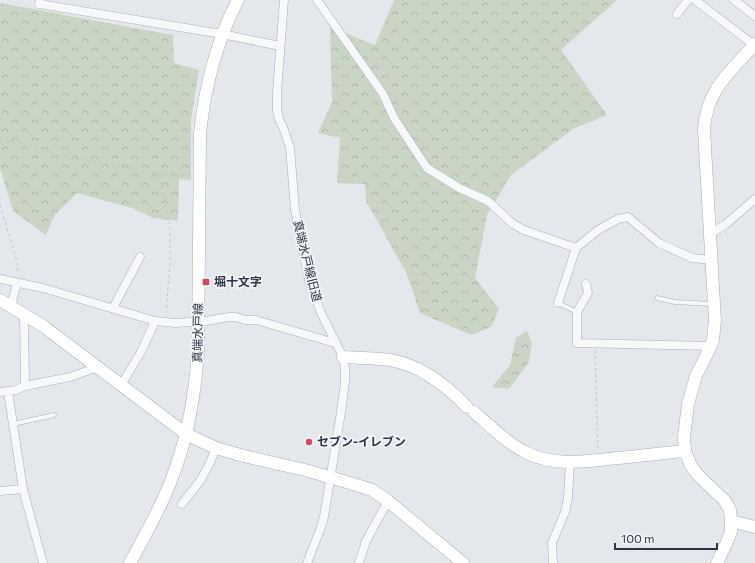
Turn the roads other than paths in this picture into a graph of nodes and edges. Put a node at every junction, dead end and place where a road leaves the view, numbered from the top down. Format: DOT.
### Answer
graph roads {
  1 [pos="40,0"];
  2 [pos="238,0"];
  3 [pos="284,0"];
  4 [pos="318,0"];
  5 [pos="688,0"];
  6 [pos="695,0"];
  7 [pos="734,0"];
  8 [pos="677,14"];
  9 [pos="755,16"];
  10 [pos="222,34"];
  11 [pos="754,45"];
  12 [pos="280,46"];
  13 [pos="755,199"];
  14 [pos="710,234"];
  15 [pos="576,248"];
  16 [pos="140,257"];
  17 [pos="711,260"];
  18 [pos="0,279"];
  19 [pos="17,283"];
  20 [pos="586,284"];
  21 [pos="657,298"];
  22 [pos="0,300"];
  23 [pos="558,303"];
  24 [pos="714,304"];
  25 [pos="11,306"];
  26 [pos="114,308"];
  27 [pos="577,312"];
  28 [pos="24,314"];
  29 [pos="155,320"];
  30 [pos="198,321"];
  31 [pos="335,343"];
  32 [pos="711,346"];
  33 [pos="343,358"];
  34 [pos="98,367"];
  35 [pos="121,385"];
  36 [pos="25,386"];
  37 [pos="4,392"];
  38 [pos="54,415"];
  39 [pos="13,424"];
  40 [pos="186,434"];
  41 [pos="216,448"];
  42 [pos="685,451"];
  43 [pos="570,462"];
  44 [pos="331,478"];
  45 [pos="23,489"];
  46 [pos="0,491"];
  47 [pos="388,501"];
  48 [pos="182,504"];
  49 [pos="732,521"];
  50 [pos="755,527"];
  51 [pos="460,562"];
  52 [pos="43,563"];
  53 [pos="130,563"];
  54 [pos="307,563"];
  55 [pos="359,563"];
  56 [pos="553,563"];
  57 [pos="716,563"];
  1 -- 10 [label="street"];
  2 -- 10 [label="street, 真端水戸線"];
  3 -- 12 [label="street, 真端水戸線旧道"];
  4 -- 15 [label="street"];
  5 -- 8 [label="street"];
  6 -- 11 [label="street"];
  7 -- 9 [label="street"];
  10 -- 12 [label="street"];
  10 -- 30 [label="street, 真端水戸線"];
  11 -- 14 [label="street"];
  12 -- 31 [label="street, 真端水戸線旧道"];
  13 -- 14 [label="street"];
  14 -- 17 [label="street"];
  15 -- 17 [label="street"];
  15 -- 23 [label="street"];
  16 -- 26 [label="street"];
  17 -- 24 [label="street"];
  18 -- 19 [label="street"];
  19 -- 25 [label="street"];
  19 -- 26 [label="street"];
  20 -- 27 [label="street"];
  21 -- 24 [label="lane"];
  22 -- 25 [label="street"];
  23 -- 27 [label="lane"];
  24 -- 32 [label="street"];
  25 -- 28 [label="street"];
  26 -- 29 [label="street"];
  27 -- 32 [label="street"];
  28 -- 34 [label="street"];
  28 -- 36 [label="street"];
  29 -- 30 [label="street"];
  29 -- 35 [label="street"];
  30 -- 31 [label="street"];
  30 -- 40 [label="street, 真端水戸線"];
  31 -- 33 [label="street, 真端水戸線旧道"];
  32 -- 42 [label="street"];
  33 -- 43 [label="street"];
  33 -- 44 [label="street, 真端水戸線旧道"];
  34 -- 35 [label="street"];
  34 -- 36 [label="street"];
  35 -- 40 [label="street"];
  36 -- 37 [label="street"];
  37 -- 39 [label="street"];
  38 -- 39 [label="lane"];
  39 -- 45 [label="street"];
  40 -- 41 [label="street"];
  40 -- 53 [label="street, 真端水戸線"];
  41 -- 44 [label="street"];
  41 -- 48 [label="street"];
  42 -- 43 [label="street"];
  42 -- 49 [label="street"];
  43 -- 56 [label="street"];
  44 -- 47 [label="street"];
  44 -- 54 [label="street, 真端水戸線旧道"];
  45 -- 46 [label="street"];
  45 -- 52 [label="street"];
  47 -- 51 [label="street"];
  47 -- 55 [label="street"];
  49 -- 50 [label="street"];
  49 -- 57 [label="street"];
}
